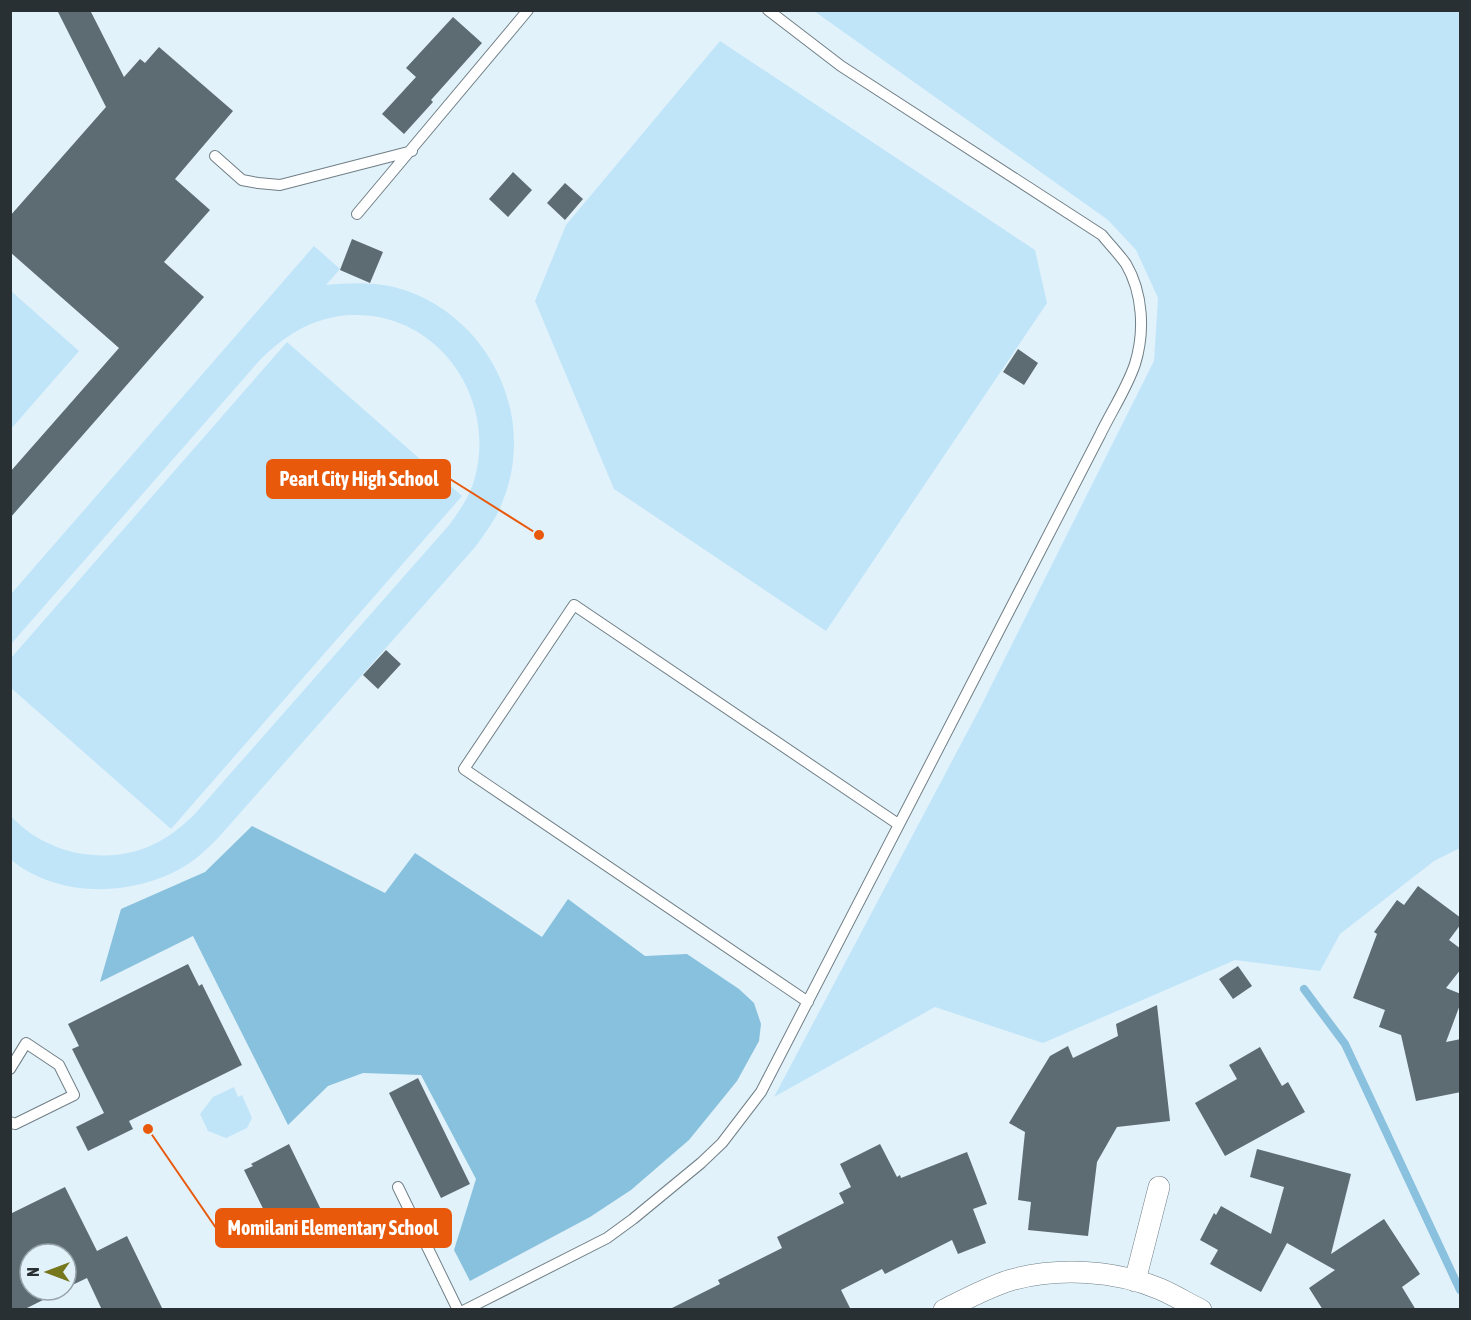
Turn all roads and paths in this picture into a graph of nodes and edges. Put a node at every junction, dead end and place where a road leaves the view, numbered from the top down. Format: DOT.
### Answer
graph roads {
  1 [pos="528,10"];
  2 [pos="768,10"];
  3 [pos="412,151"];
  4 [pos="215,156"];
  5 [pos="357,214"];
  6 [pos="898,824"];
  7 [pos="808,1002"];
  8 [pos="10,1069"];
  9 [pos="10,1122"];
  10 [pos="398,1187"];
  11 [pos="1159,1187"];
  12 [pos="1135,1281"];
  13 [pos="458,1310"];
  14 [pos="465,1310"];
  15 [pos="944,1310"];
  16 [pos="1201,1310"];
  1 -- 3 [label="lane"];
  2 -- 6 [label="lane"];
  3 -- 4 [label="lane"];
  3 -- 5 [label="lane"];
  6 -- 7 [label="lane"];
  6 -- 7 [label="lane"];
  7 -- 14 [label="lane"];
  8 -- 9 [label="lane"];
  10 -- 13 [label="lane"];
  11 -- 12 [label="street"];
  12 -- 15 [label="street"];
  12 -- 16 [label="street"];
}
